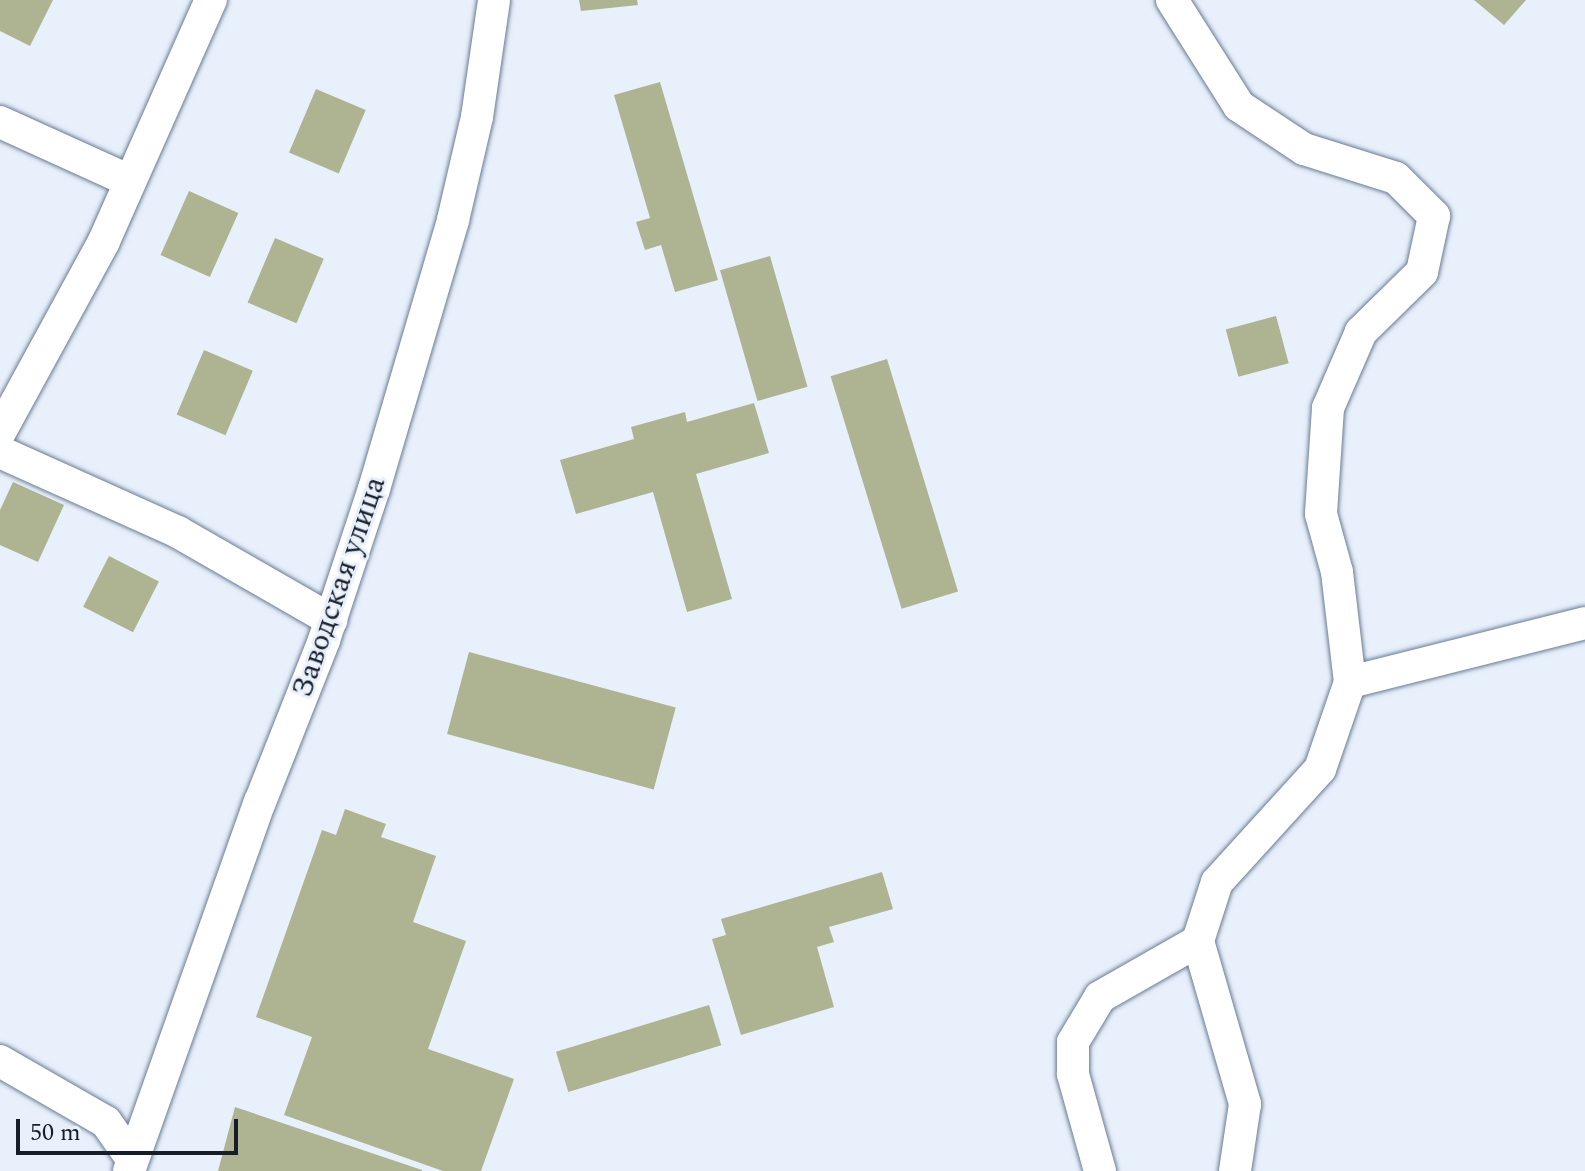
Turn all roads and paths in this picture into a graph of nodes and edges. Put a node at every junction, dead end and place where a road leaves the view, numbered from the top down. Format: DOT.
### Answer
graph roads {
  1 [pos="211,0"];
  2 [pos="494,0"];
  3 [pos="1172,0"];
  4 [pos="0,122"];
  5 [pos="130,181"];
  6 [pos="0,432"];
  7 [pos="0,452"];
  8 [pos="331,620"];
  9 [pos="1585,623"];
  10 [pos="1350,682"];
  11 [pos="1198,941"];
  12 [pos="0,1061"];
  13 [pos="130,1165"];
  14 [pos="1100,1171"];
  15 [pos="1235,1171"];
  1 -- 5 [label="street"];
  2 -- 8 [label="street, Заводская улица"];
  3 -- 10 [label="street"];
  4 -- 5 [label="street"];
  5 -- 6 [label="street"];
  7 -- 8 [label="street"];
  8 -- 13 [label="street, Заводская улица"];
  9 -- 10 [label="street"];
  10 -- 11 [label="street"];
  11 -- 14 [label="street"];
  11 -- 15 [label="street"];
  12 -- 13 [label="street"];
}
